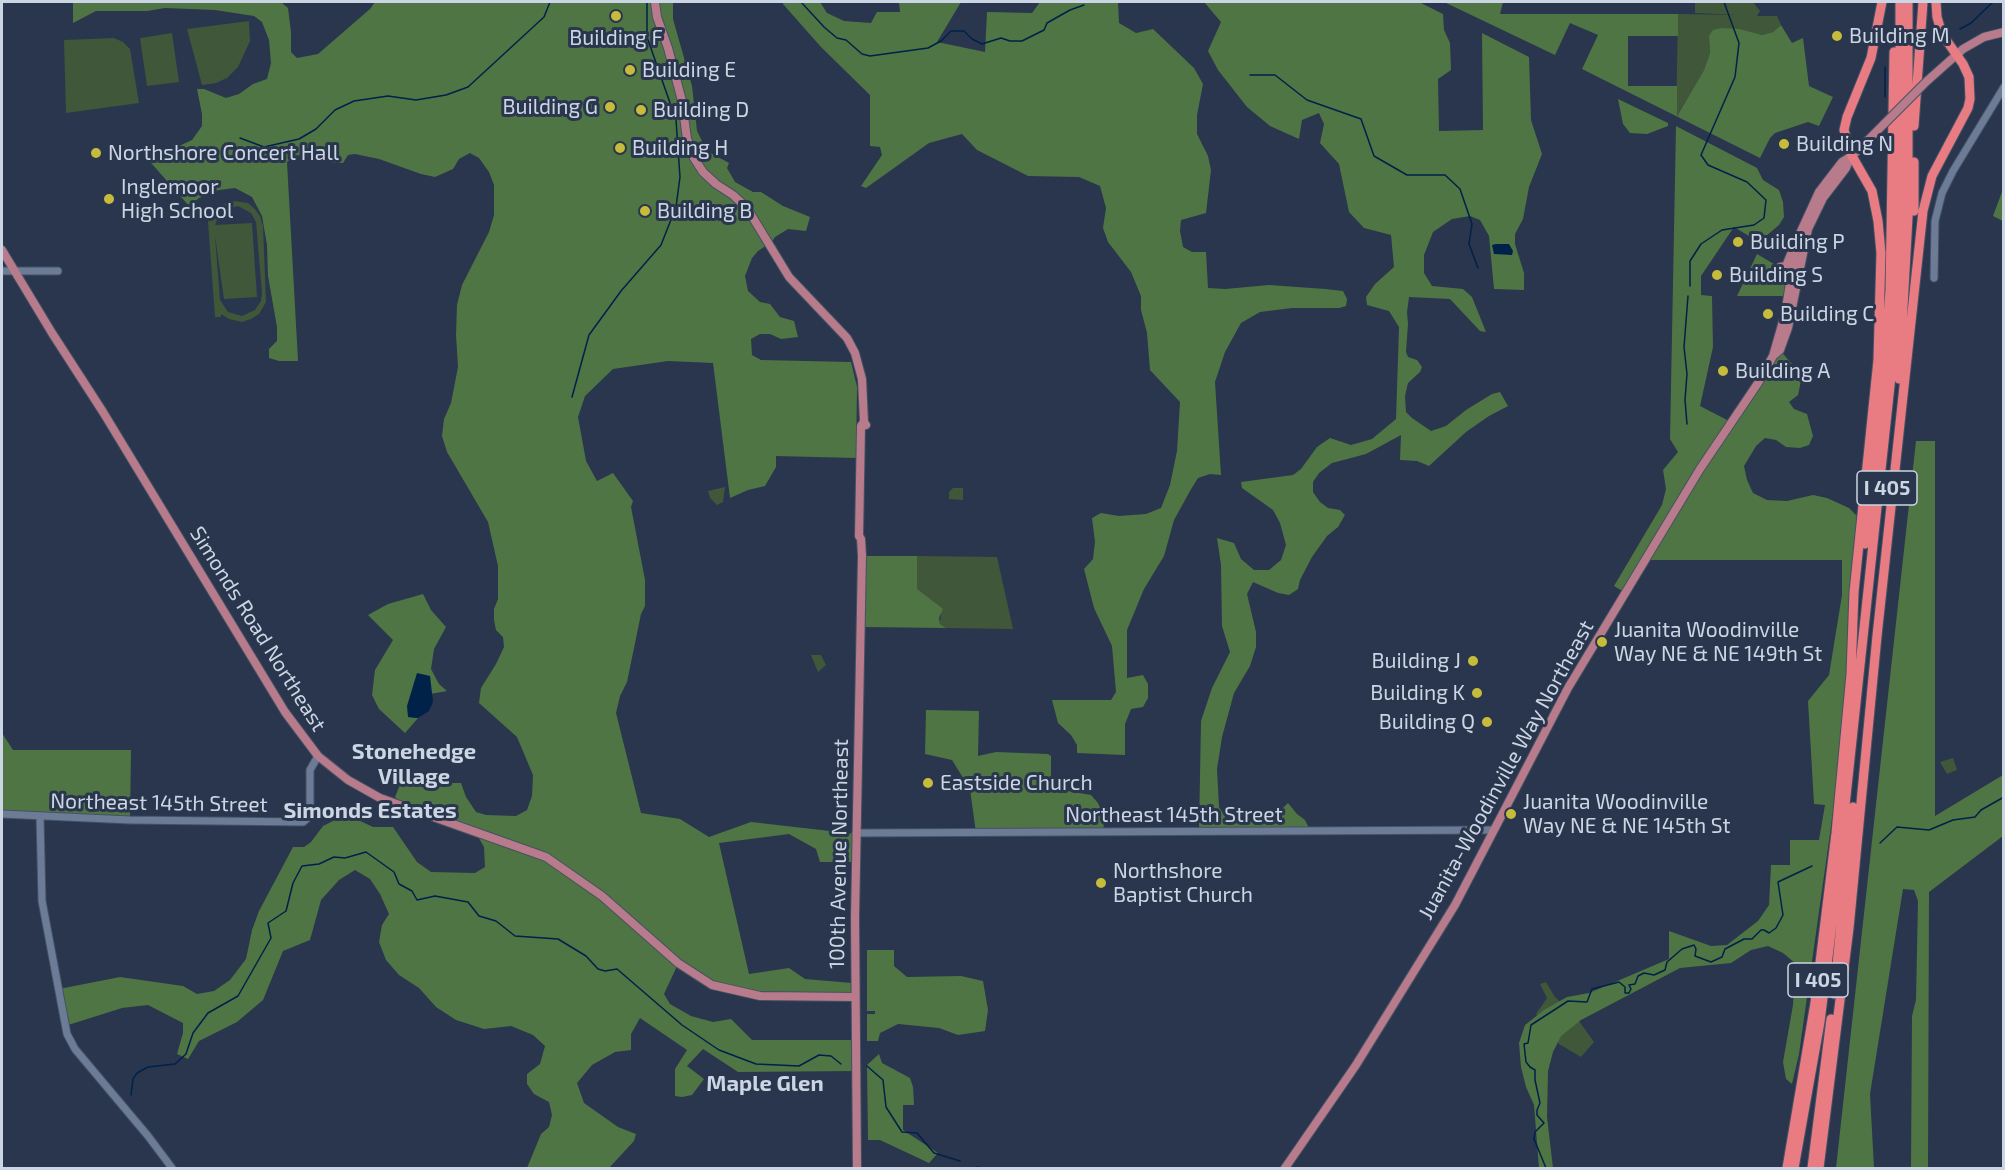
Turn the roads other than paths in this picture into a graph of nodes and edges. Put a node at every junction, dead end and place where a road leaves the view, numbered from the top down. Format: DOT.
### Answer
graph roads {
  1 [pos="655,2"];
  2 [pos="1882,2"];
  3 [pos="1894,2"];
  4 [pos="1900,2"];
  5 [pos="1908,2"];
  6 [pos="1914,2"];
  7 [pos="1923,2"];
  8 [pos="1936,2"];
  9 [pos="2004,32"];
  10 [pos="1956,54"];
  11 [pos="2004,87"];
  12 [pos="1914,126"];
  13 [pos="1852,156"];
  14 [pos="1797,240"];
  15 [pos="2,250"];
  16 [pos="1780,267"];
  17 [pos="2,271"];
  18 [pos="14,271"];
  19 [pos="58,271"];
  20 [pos="1934,278"];
  21 [pos="1796,283"];
  22 [pos="1786,308"];
  23 [pos="1773,356"];
  24 [pos="1906,369"];
  25 [pos="1882,393"];
  26 [pos="1888,406"];
  27 [pos="1851,674"];
  28 [pos="318,756"];
  29 [pos="2,814"];
  30 [pos="40,817"];
  31 [pos="1493,830"];
  32 [pos="856,834"];
  33 [pos="1850,913"];
  34 [pos="1836,972"];
  35 [pos="855,997"];
  36 [pos="172,1168"];
  37 [pos="857,1168"];
  38 [pos="1285,1168"];
  39 [pos="1787,1168"];
  40 [pos="1794,1168"];
  41 [pos="1812,1168"];
  42 [pos="1819,1168"];
  1 -- 32 [label="main road, 100th Avenue Northeast"];
  2 -- 13 [label="highway"];
  3 -- 25 [label="highway, I 405"];
  4 -- 26 [label="highway, I 405"];
  5 -- 34 [label="highway, I 405"];
  6 -- 12 [label="highway, I 405"];
  7 -- 12 [label="highway"];
  8 -- 10 [label="highway"];
  9 -- 10 [label="main road, Juanita-Woodinville Way Northeast"];
  10 -- 13 [label="main road, Juanita-Woodinville Way Northeast, bridge"];
  10 -- 24 [label="highway"];
  11 -- 20 [label="street"];
  12 -- 24 [label="highway, I 405"];
  13 -- 14 [label="main road, Juanita-Woodinville Way Northeast"];
  13 -- 21 [label="main road, Juanita-Woodinville Way Northeast"];
  13 -- 27 [label="highway"];
  14 -- 16 [label="main road"];
  14 -- 21 [label="main road"];
  14 -- 22 [label="main road, Juanita-Woodinville Way Northeast"];
  15 -- 18 [label="main road, Simonds Road Northeast"];
  17 -- 18 [label="street"];
  18 -- 19 [label="street"];
  18 -- 28 [label="main road, Simonds Road Northeast"];
  21 -- 22 [label="main road"];
  21 -- 23 [label="main road, Juanita-Woodinville Way Northeast"];
  22 -- 23 [label="main road, Juanita-Woodinville Way Northeast"];
  23 -- 31 [label="main road, Juanita-Woodinville Way Northeast"];
  24 -- 33 [label="highway, I 405"];
  25 -- 26 [label="highway, I 405"];
  25 -- 27 [label="highway, I 405"];
  26 -- 40 [label="highway, I 405"];
  27 -- 39 [label="highway, I 405"];
  28 -- 30 [label="street, Northeast 145th Street"];
  28 -- 35 [label="main road, Simonds Road Northeast"];
  29 -- 30 [label="street, Northeast 145th Street"];
  30 -- 36 [label="street"];
  31 -- 32 [label="street, Northeast 145th Street"];
  31 -- 38 [label="main road, Juanita-Woodinville Way Northeast"];
  32 -- 35 [label="main road, 100th Avenue Northeast"];
  33 -- 34 [label="highway, I 405"];
  33 -- 42 [label="highway, I 405"];
  34 -- 41 [label="highway, I 405"];
  35 -- 37 [label="main road, 100th Avenue Northeast"];
}
